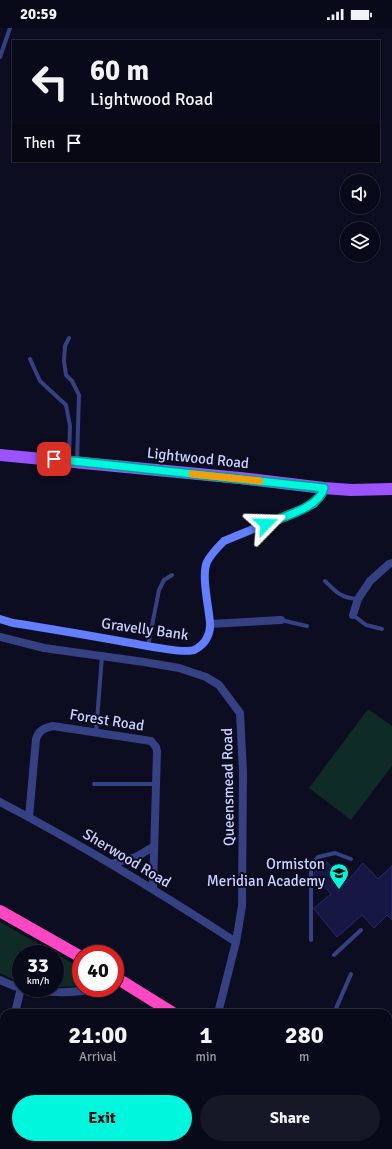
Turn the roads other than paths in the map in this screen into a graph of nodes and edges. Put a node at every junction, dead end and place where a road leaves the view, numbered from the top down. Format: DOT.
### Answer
graph roads {
  1 [pos="10,28"];
  2 [pos="0,57"];
  3 [pos="69,338"];
  4 [pos="30,359"];
  5 [pos="0,455"];
  6 [pos="73,461"];
  7 [pos="324,488"];
  8 [pos="392,489"];
  9 [pos="392,563"];
  10 [pos="172,575"];
  11 [pos="325,581"];
  12 [pos="358,599"];
  13 [pos="353,615"];
  14 [pos="0,619"];
  15 [pos="281,620"];
  16 [pos="210,624"];
  17 [pos="307,626"];
  18 [pos="382,628"];
  19 [pos="0,637"];
  20 [pos="148,646"];
  21 [pos="102,656"];
  22 [pos="96,733"];
  23 [pos="94,784"];
  24 [pos="156,784"];
  25 [pos="0,802"];
  26 [pos="29,817"];
  27 [pos="153,847"];
  28 [pos="351,859"];
  29 [pos="111,864"];
  30 [pos="153,888"];
  31 [pos="0,911"];
  32 [pos="361,930"];
  33 [pos="311,940"];
  34 [pos="236,942"];
  35 [pos="72,952"];
  36 [pos="334,955"];
  37 [pos="351,974"];
  38 [pos="0,980"];
  39 [pos="124,983"];
  40 [pos="12,985"];
  41 [pos="19,997"];
  42 [pos="16,1009"];
  43 [pos="167,1009"];
  44 [pos="219,1009"];
  45 [pos="336,1009"];
  1 -- 2 [label="lane"];
  3 -- 6 [label="lane"];
  4 -- 6 [label="lane"];
  5 -- 6 [label="main road, Lightwood Road"];
  6 -- 7 [label="main road, Lightwood Road"];
  7 -- 8 [label="main road, Lightwood Road"];
  7 -- 16 [label="street, Gravelly Bank"];
  9 -- 12 [label="street"];
  10 -- 20 [label="lane"];
  11 -- 12 [label="lane"];
  12 -- 13 [label="street"];
  13 -- 18 [label="lane"];
  14 -- 20 [label="street, Gravelly Bank"];
  15 -- 16 [label="street"];
  15 -- 17 [label="lane"];
  16 -- 20 [label="street, Gravelly Bank"];
  19 -- 21 [label="street"];
  21 -- 22 [label="lane"];
  21 -- 34 [label="street, Queensmead Road"];
  22 -- 24 [label="street, Forest Road"];
  22 -- 26 [label="street, Forest Road"];
  23 -- 24 [label="lane"];
  24 -- 27 [label="street, Forest Road"];
  25 -- 26 [label="street, Sherwood Road"];
  26 -- 29 [label="street, Sherwood Road"];
  27 -- 29 [label="street"];
  27 -- 30 [label="street, Forest Road"];
  28 -- 33 [label="lane"];
  29 -- 30 [label="street, Sherwood Road"];
  30 -- 34 [label="street, Sherwood Road"];
  31 -- 35 [label="highway"];
  32 -- 36 [label="lane"];
  34 -- 44 [label="street, Queensmead Road"];
  37 -- 45 [label="lane"];
  38 -- 40 [label="street"];
  39 -- 43 [label="highway"];
  41 -- 42 [label="street"];
}
